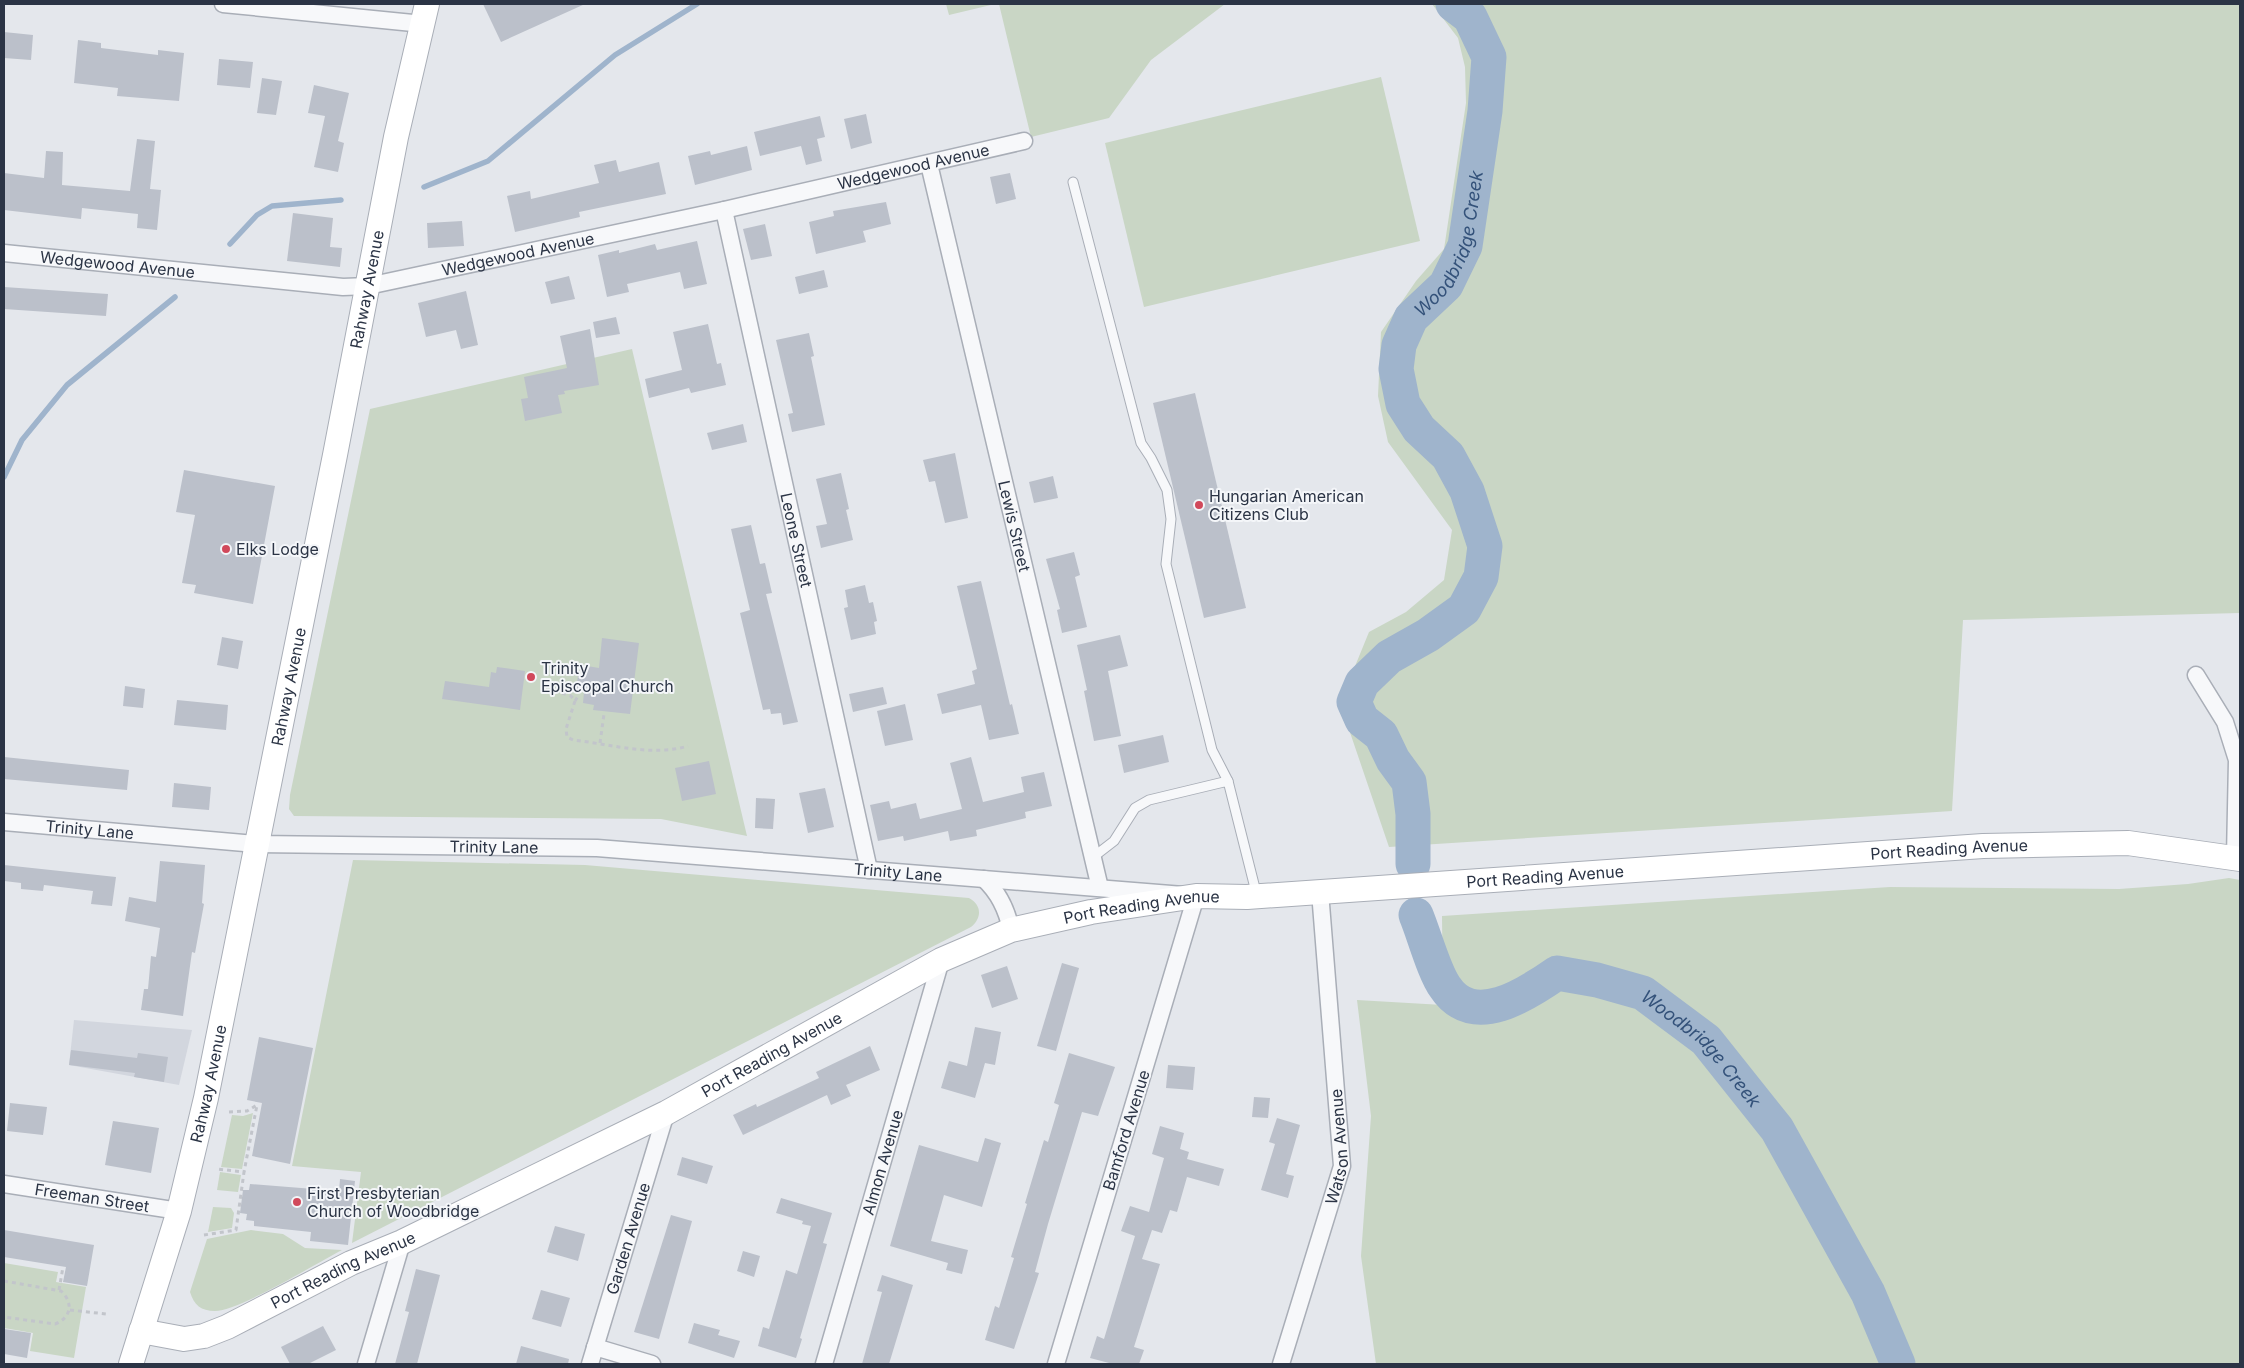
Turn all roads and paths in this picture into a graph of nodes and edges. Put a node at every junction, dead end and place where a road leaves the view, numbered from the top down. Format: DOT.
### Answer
graph roads {
  1 [pos="223,4"];
  2 [pos="425,14"];
  3 [pos="1024,142"];
  4 [pos="929,164"];
  5 [pos="1073,182"];
  6 [pos="724,210"];
  7 [pos="4,253"];
  8 [pos="368,286"];
  9 [pos="2196,676"];
  10 [pos="562,693"];
  11 [pos="578,695"];
  12 [pos="575,701"];
  13 [pos="604,714"];
  14 [pos="600,743"];
  15 [pos="688,746"];
  16 [pos="1228,781"];
  17 [pos="4,822"];
  18 [pos="256,844"];
  19 [pos="1092,858"];
  20 [pos="2238,858"];
  21 [pos="869,870"];
  22 [pos="984,879"];
  23 [pos="1100,888"];
  24 [pos="1320,892"];
  25 [pos="1196,896"];
  26 [pos="1257,896"];
  27 [pos="1011,930"];
  28 [pos="941,960"];
  29 [pos="229,1112"];
  30 [pos="666,1113"];
  31 [pos="217,1169"];
  32 [pos="244,1172"];
  33 [pos="4,1184"];
  34 [pos="179,1211"];
  35 [pos="204,1235"];
  36 [pos="402,1242"];
  37 [pos="63,1267"];
  38 [pos="4,1280"];
  39 [pos="58,1290"];
  40 [pos="70,1310"];
  41 [pos="106,1314"];
  42 [pos="4,1317"];
  43 [pos="141,1331"];
  44 [pos="595,1347"];
  45 [pos="131,1364"];
  46 [pos="366,1364"];
  47 [pos="590,1364"];
  48 [pos="652,1364"];
  49 [pos="824,1364"];
  50 [pos="1056,1364"];
  51 [pos="1281,1364"];
  1 -- 2 [label="street"];
  2 -- 8 [label="main road, Rahway Avenue"];
  3 -- 4 [label="street, Wedgewood Avenue"];
  4 -- 6 [label="street, Wedgewood Avenue"];
  4 -- 19 [label="street, Lewis Street"];
  5 -- 16 [label="lane"];
  6 -- 8 [label="street, Wedgewood Avenue"];
  6 -- 21 [label="street, Leone Street"];
  7 -- 8 [label="street, Wedgewood Avenue"];
  8 -- 18 [label="main road, Rahway Avenue"];
  9 -- 20 [label="street"];
  10 -- 12 [label="path"];
  11 -- 12 [label="path"];
  12 -- 14 [label="path"];
  13 -- 14 [label="path"];
  14 -- 15 [label="path"];
  16 -- 19 [label="lane"];
  16 -- 26 [label="lane"];
  17 -- 18 [label="street, Trinity Lane"];
  18 -- 21 [label="street, Trinity Lane"];
  18 -- 34 [label="main road, Rahway Avenue"];
  19 -- 23 [label="street, Lewis Street"];
  20 -- 24 [label="main road, Port Reading Avenue"];
  21 -- 22 [label="street, Trinity Lane"];
  22 -- 23 [label="street, Trinity Lane"];
  22 -- 27 [label="street"];
  23 -- 25 [label="street, Trinity Lane"];
  24 -- 26 [label="main road, Port Reading Avenue"];
  24 -- 51 [label="street, Watson Avenue"];
  25 -- 26 [label="main road, Port Reading Avenue"];
  25 -- 27 [label="main road, Port Reading Avenue"];
  25 -- 50 [label="street, Bamford Avenue"];
  27 -- 28 [label="main road, Port Reading Avenue"];
  28 -- 30 [label="main road, Port Reading Avenue"];
  28 -- 49 [label="street, Almon Avenue"];
  29 -- 32 [label="path"];
  30 -- 36 [label="main road, Port Reading Avenue"];
  30 -- 44 [label="street, Garden Avenue"];
  31 -- 32 [label="path"];
  32 -- 35 [label="path"];
  33 -- 34 [label="street, Freeman Street"];
  34 -- 43 [label="main road, Rahway Avenue"];
  36 -- 43 [label="main road, Port Reading Avenue"];
  36 -- 46 [label="street"];
  37 -- 39 [label="path"];
  38 -- 39 [label="path"];
  39 -- 40 [label="path"];
  40 -- 41 [label="path"];
  40 -- 42 [label="path"];
  43 -- 45 [label="main road, Rahway Avenue"];
  44 -- 47 [label="street, Garden Avenue"];
  44 -- 48 [label="street"];
}
